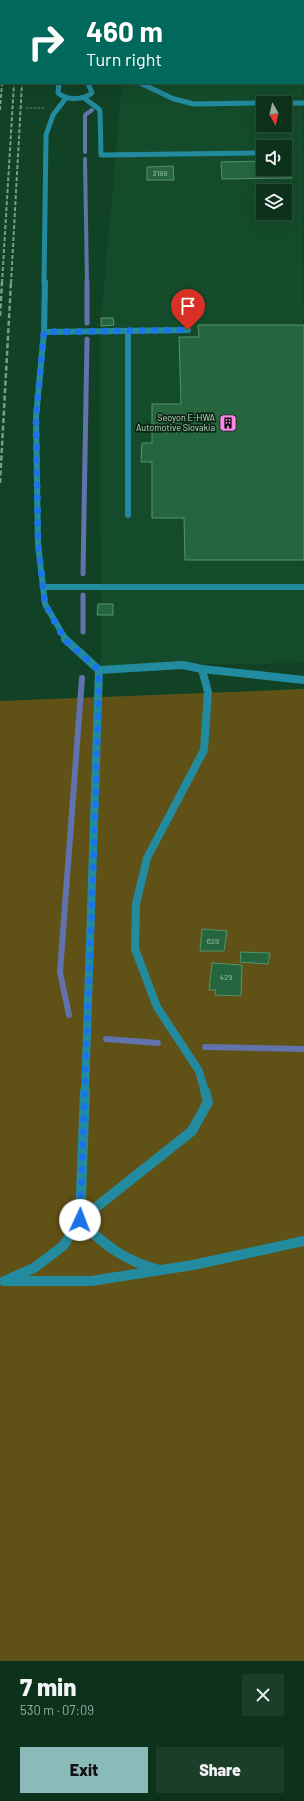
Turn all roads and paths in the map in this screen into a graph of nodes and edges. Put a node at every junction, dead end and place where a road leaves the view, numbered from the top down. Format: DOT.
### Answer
graph roads {
  1 [pos="59,84"];
  2 [pos="89,84"];
  3 [pos="142,84"];
  4 [pos="66,98"];
  5 [pos="84,98"];
  6 [pos="256,103"];
  7 [pos="292,103"];
  8 [pos="304,103"];
  9 [pos="256,153"];
  10 [pos="188,330"];
  11 [pos="44,332"];
  12 [pos="128,332"];
  13 [pos="128,515"];
  14 [pos="43,587"];
  15 [pos="304,587"];
  16 [pos="202,669"];
  17 [pos="99,670"];
  18 [pos="304,680"];
  19 [pos="80,1220"];
  20 [pos="304,1241"];
  21 [pos="160,1270"];
  22 [pos="2,1281"];
  1 -- 4 [label="street"];
  2 -- 5 [label="street"];
  3 -- 6 [label="street"];
  4 -- 5 [label="street"];
  4 -- 11 [label="street"];
  5 -- 9 [label="street"];
  7 -- 8 [label="street"];
  10 -- 12 [label="street"];
  11 -- 12 [label="street"];
  11 -- 14 [label="street"];
  12 -- 13 [label="street"];
  14 -- 15 [label="street"];
  14 -- 17 [label="street"];
  16 -- 17 [label="street"];
  16 -- 18 [label="street"];
  16 -- 19 [label="street"];
  17 -- 19 [label="street"];
  19 -- 21 [label="street"];
  19 -- 22 [label="street"];
  20 -- 21 [label="street"];
  21 -- 22 [label="street"];
}
